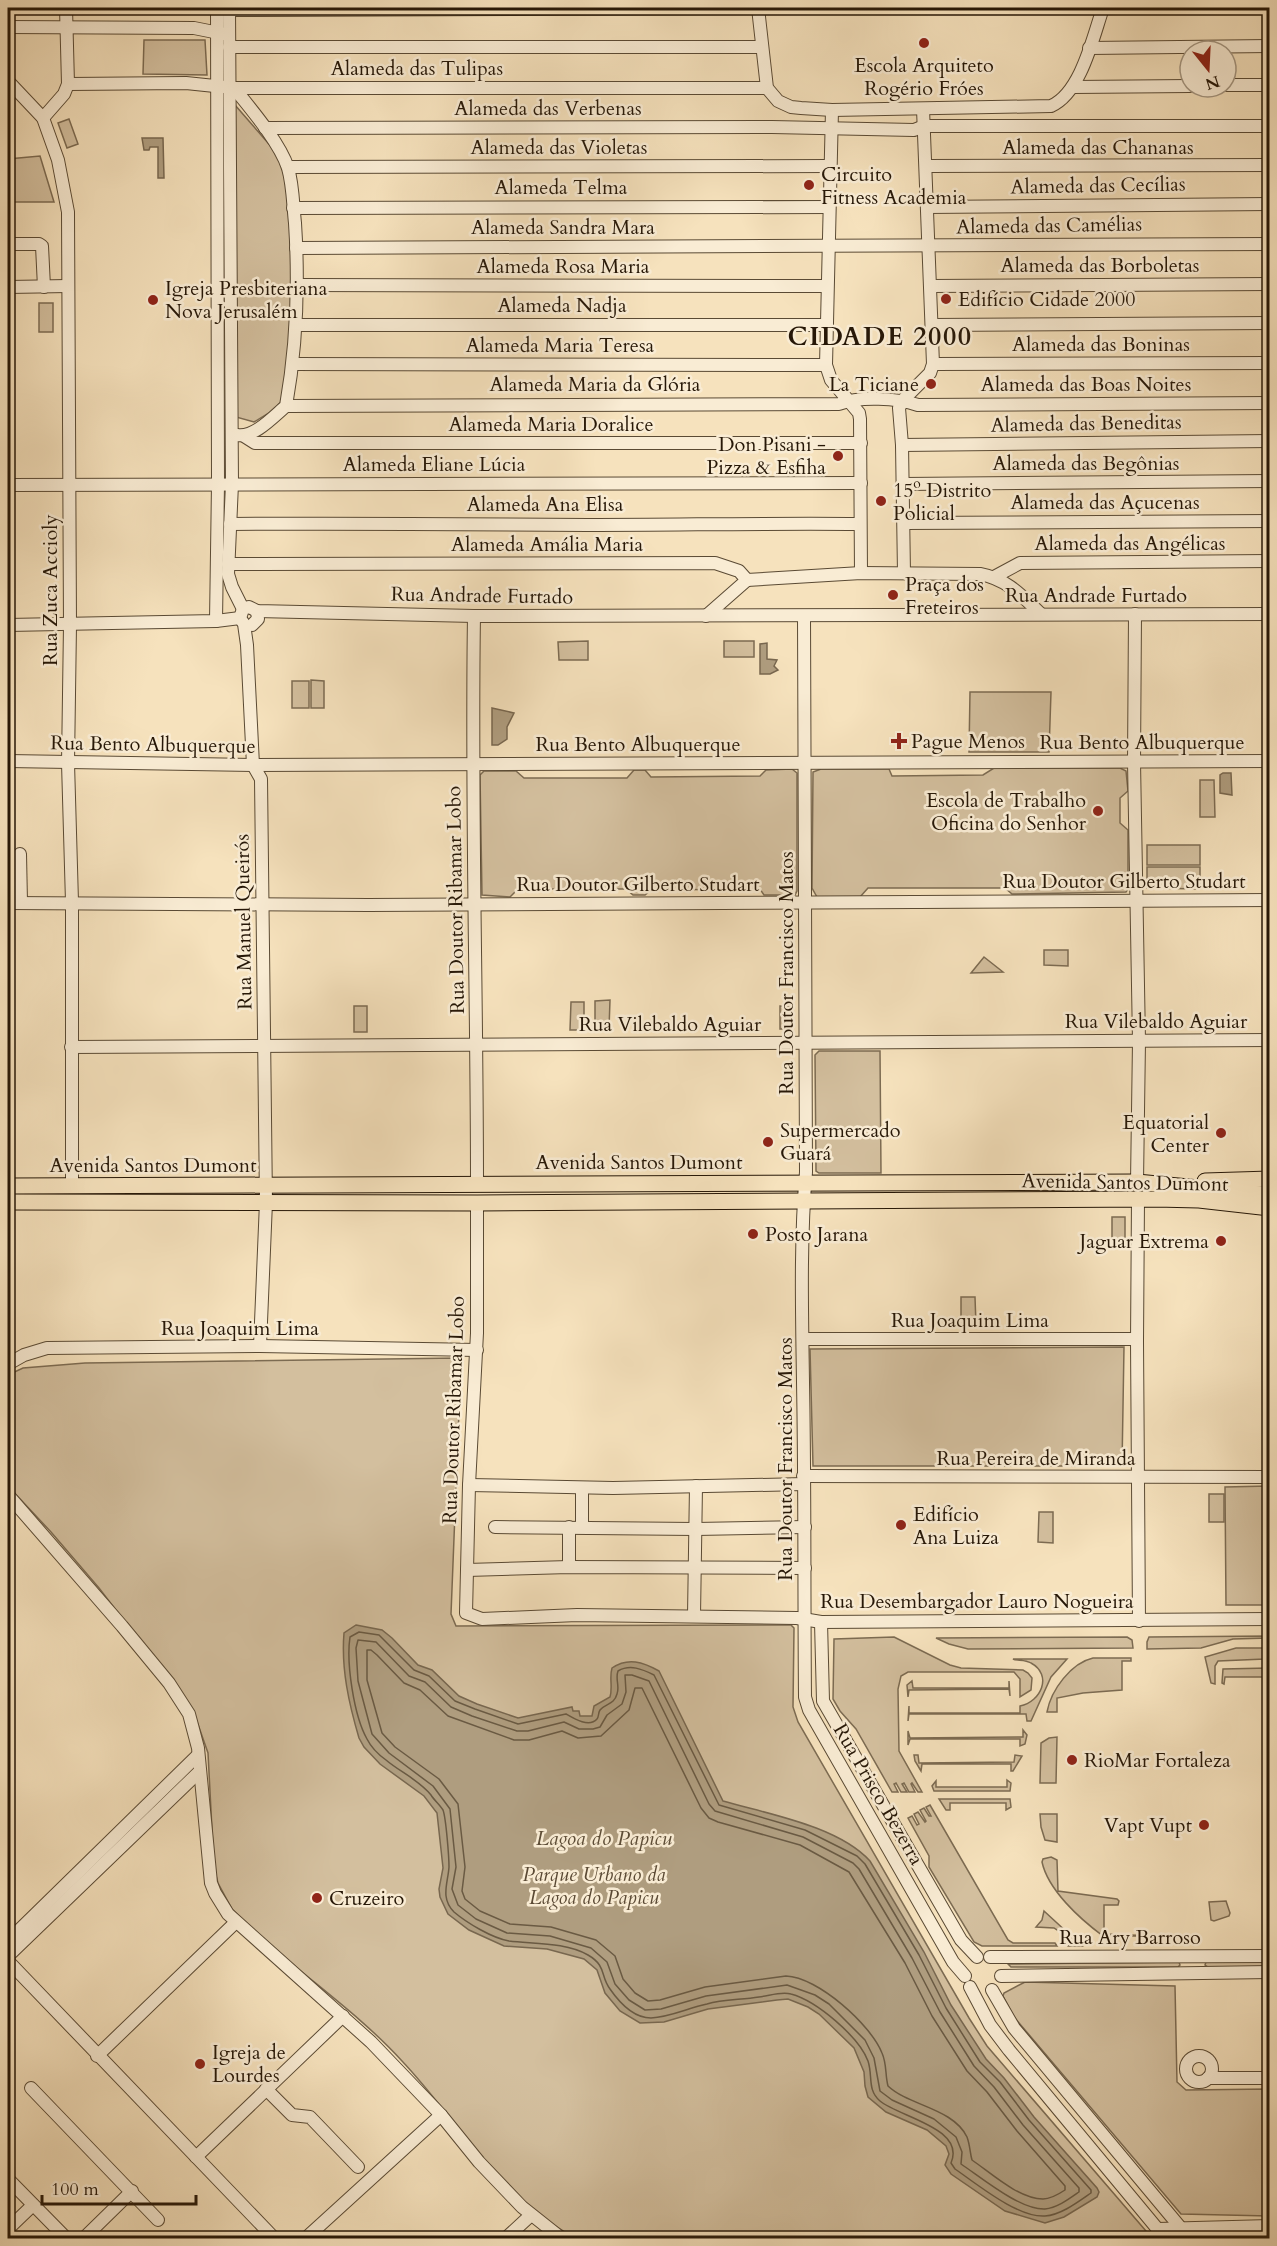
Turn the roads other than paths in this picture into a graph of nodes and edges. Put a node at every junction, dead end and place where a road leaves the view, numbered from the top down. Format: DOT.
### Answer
graph roads {
  1 [pos="66,8"];
  2 [pos="225,8"];
  3 [pos="758,8"];
  4 [pos="1103,8"];
  5 [pos="8,27"];
  6 [pos="66,27"];
  7 [pos="223,34"];
  8 [pos="1269,46"];
  9 [pos="229,47"];
  10 [pos="762,47"];
  11 [pos="1089,48"];
  12 [pos="8,81"];
  13 [pos="68,84"];
  14 [pos="1238,85"];
  15 [pos="1269,85"];
  16 [pos="1178,86"];
  17 [pos="226,87"];
  18 [pos="1073,87"];
  19 [pos="767,88"];
  20 [pos="923,109"];
  21 [pos="832,110"];
  22 [pos="43,118"];
  23 [pos="924,126"];
  24 [pos="1269,126"];
  25 [pos="266,128"];
  26 [pos="831,128"];
  27 [pos="1269,165"];
  28 [pos="830,166"];
  29 [pos="926,166"];
  30 [pos="288,167"];
  31 [pos="1269,204"];
  32 [pos="829,207"];
  33 [pos="927,207"];
  34 [pos="293,208"];
  35 [pos="8,244"];
  36 [pos="1269,244"];
  37 [pos="829,246"];
  38 [pos="928,246"];
  39 [pos="296,248"];
  40 [pos="1269,284"];
  41 [pos="298,285"];
  42 [pos="68,286"];
  43 [pos="827,286"];
  44 [pos="931,286"];
  45 [pos="44,287"];
  46 [pos="8,288"];
  47 [pos="1269,323"];
  48 [pos="297,325"];
  49 [pos="827,325"];
  50 [pos="932,325"];
  51 [pos="1269,363"];
  52 [pos="293,364"];
  53 [pos="933,364"];
  54 [pos="826,365"];
  55 [pos="849,400"];
  56 [pos="903,400"];
  57 [pos="1269,403"];
  58 [pos="286,406"];
  59 [pos="231,435"];
  60 [pos="244,436"];
  61 [pos="1269,441"];
  62 [pos="861,443"];
  63 [pos="902,445"];
  64 [pos="1269,481"];
  65 [pos="861,483"];
  66 [pos="218,484"];
  67 [pos="232,484"];
  68 [pos="903,484"];
  69 [pos="8,485"];
  70 [pos="69,485"];
  71 [pos="1269,521"];
  72 [pos="904,523"];
  73 [pos="230,524"];
  74 [pos="861,524"];
  75 [pos="1269,561"];
  76 [pos="228,564"];
  77 [pos="861,573"];
  78 [pos="904,573"];
  79 [pos="994,577"];
  80 [pos="217,579"];
  81 [pos="747,580"];
  82 [pos="1041,614"];
  83 [pos="1134,614"];
  84 [pos="1269,614"];
  85 [pos="474,616"];
  86 [pos="706,616"];
  87 [pos="804,616"];
  88 [pos="244,618"];
  89 [pos="216,621"];
  90 [pos="8,624"];
  91 [pos="70,625"];
  92 [pos="8,761"];
  93 [pos="1269,761"];
  94 [pos="1134,762"];
  95 [pos="68,763"];
  96 [pos="473,764"];
  97 [pos="805,764"];
  98 [pos="253,765"];
  99 [pos="20,854"];
  100 [pos="1136,900"];
  101 [pos="1269,900"];
  102 [pos="21,902"];
  103 [pos="72,902"];
  104 [pos="8,903"];
  105 [pos="805,903"];
  106 [pos="263,905"];
  107 [pos="473,905"];
  108 [pos="1269,1040"];
  109 [pos="1139,1041"];
  110 [pos="806,1042"];
  111 [pos="477,1044"];
  112 [pos="264,1045"];
  113 [pos="71,1047"];
  114 [pos="1269,1179"];
  115 [pos="805,1182"];
  116 [pos="1137,1182"];
  117 [pos="477,1183"];
  118 [pos="611,1183"];
  119 [pos="638,1183"];
  120 [pos="963,1183"];
  121 [pos="266,1185"];
  122 [pos="1188,1185"];
  123 [pos="8,1186"];
  124 [pos="72,1186"];
  125 [pos="1269,1195"];
  126 [pos="1138,1199"];
  127 [pos="803,1200"];
  128 [pos="964,1200"];
  129 [pos="611,1201"];
  130 [pos="8,1202"];
  131 [pos="266,1202"];
  132 [pos="638,1202"];
  133 [pos="477,1203"];
  134 [pos="1269,1209"];
  135 [pos="803,1339"];
  136 [pos="1137,1339"];
  137 [pos="260,1346"];
  138 [pos="477,1350"];
  139 [pos="8,1364"];
  140 [pos="1269,1477"];
  141 [pos="1138,1478"];
  142 [pos="803,1480"];
  143 [pos="469,1485"];
  144 [pos="696,1486"];
  145 [pos="582,1488"];
  146 [pos="8,1495"];
  147 [pos="495,1527"];
  148 [pos="568,1527"];
  149 [pos="582,1527"];
  150 [pos="805,1527"];
  151 [pos="696,1529"];
  152 [pos="569,1567"];
  153 [pos="696,1568"];
  154 [pos="805,1568"];
  155 [pos="467,1570"];
  156 [pos="470,1616"];
  157 [pos="694,1616"];
  158 [pos="805,1618"];
  159 [pos="1269,1619"];
  160 [pos="1139,1621"];
  161 [pos="821,1622"];
  162 [pos="198,1755"];
  163 [pos="200,1771"];
  164 [pos="236,1922"];
  165 [pos="8,1941"];
  166 [pos="8,1956"];
  167 [pos="1269,1956"];
  168 [pos="983,1957"];
  169 [pos="1193,1957"];
  170 [pos="8,1961"];
  171 [pos="1269,1972"];
  172 [pos="1191,1973"];
  173 [pos="1001,1976"];
  174 [pos="968,1981"];
  175 [pos="992,1989"];
  176 [pos="343,2016"];
  177 [pos="97,2056"];
  178 [pos="1208,2078"];
  179 [pos="1269,2078"];
  180 [pos="31,2088"];
  181 [pos="266,2089"];
  182 [pos="441,2115"];
  183 [pos="196,2157"];
  184 [pos="358,2167"];
  185 [pos="8,2179"];
  186 [pos="132,2191"];
  187 [pos="33,2205"];
  188 [pos="531,2215"];
  189 [pos="158,2220"];
  190 [pos="1269,2226"];
  191 [pos="1180,2227"];
  192 [pos="8,2229"];
  193 [pos="1161,2234"];
  194 [pos="66,2238"];
  195 [pos="84,2238"];
  196 [pos="274,2238"];
  197 [pos="306,2238"];
  198 [pos="506,2238"];
  199 [pos="561,2238"];
  200 [pos="1186,2238"];
  1 -- 6 [label="street"];
  2 -- 3 [label="street"];
  2 -- 7 [label="street"];
  3 -- 10 [label="street"];
  4 -- 11 [label="street"];
  5 -- 6 [label="street"];
  6 -- 7 [label="street"];
  6 -- 13 [label="street"];
  7 -- 9 [label="street"];
  7 -- 17 [label="street"];
  8 -- 11 [label="street"];
  9 -- 10 [label="street"];
  9 -- 17 [label="street"];
  10 -- 19 [label="street"];
  11 -- 18 [label="street"];
  12 -- 22 [label="street"];
  13 -- 17 [label="street, Alameda das Tulipas"];
  13 -- 22 [label="street"];
  14 -- 15 [label="street"];
  16 -- 18 [label="street"];
  17 -- 19 [label="street, Alameda das Tulipas"];
  17 -- 25 [label="street"];
  17 -- 59 [label="street"];
  17 -- 66 [label="street"];
  18 -- 20 [label="street"];
  19 -- 21 [label="street"];
  20 -- 21 [label="street"];
  20 -- 23 [label="street"];
  21 -- 26 [label="street"];
  22 -- 42 [label="street, Rua Zuca Accioly"];
  23 -- 24 [label="street, Alameda das Verbenas"];
  23 -- 26 [label="street, Alameda das Verbenas"];
  23 -- 29 [label="street"];
  25 -- 26 [label="street, Alameda das Verbenas"];
  25 -- 30 [label="street"];
  26 -- 28 [label="street"];
  27 -- 29 [label="street, Alameda das Chananas"];
  28 -- 30 [label="street, Alameda das Violetas"];
  28 -- 32 [label="street"];
  29 -- 33 [label="street"];
  30 -- 34 [label="street"];
  31 -- 33 [label="street, Alameda das Cecílias"];
  32 -- 34 [label="street, Alameda Telma"];
  32 -- 37 [label="street"];
  33 -- 38 [label="street"];
  34 -- 39 [label="street"];
  35 -- 45 [label="street"];
  36 -- 38 [label="street, Alameda das Camélias"];
  37 -- 38 [label="street, Alameda das Camélias"];
  37 -- 39 [label="street, Alameda Sandra Mara"];
  37 -- 43 [label="street"];
  38 -- 44 [label="street"];
  39 -- 41 [label="street"];
  40 -- 44 [label="street, Alameda das Borboletas"];
  41 -- 43 [label="street, Alameda Rosa Maria"];
  41 -- 48 [label="street"];
  42 -- 45 [label="street"];
  42 -- 70 [label="street, Rua Zuca Accioly"];
  43 -- 49 [label="street"];
  44 -- 50 [label="street"];
  45 -- 46 [label="street"];
  47 -- 50 [label="street"];
  48 -- 49 [label="street, Alameda Nadja"];
  48 -- 52 [label="street"];
  49 -- 54 [label="street"];
  50 -- 53 [label="street"];
  51 -- 53 [label="street, Alameda das Boninas"];
  52 -- 54 [label="street, Alameda Maria Teresa"];
  52 -- 58 [label="street"];
  53 -- 56 [label="street"];
  54 -- 55 [label="street"];
  55 -- 56 [label="street, Alameda Maria da Glória"];
  55 -- 58 [label="street, Alameda Maria da Glória"];
  55 -- 62 [label="street"];
  56 -- 57 [label="street, Alameda das Boas Noites"];
  56 -- 63 [label="street"];
  58 -- 60 [label="street"];
  59 -- 60 [label="street, Alameda Maria Doralice"];
  59 -- 67 [label="street"];
  60 -- 62 [label="street, Alameda Maria Doralice"];
  61 -- 63 [label="street, Alameda das Beneditas"];
  62 -- 65 [label="street"];
  63 -- 68 [label="street"];
  64 -- 68 [label="street, Alameda das Begônias"];
  65 -- 67 [label="street, Alameda Eliane Lúcia"];
  65 -- 74 [label="street"];
  66 -- 67 [label="street, Alameda Eliane Lúcia"];
  66 -- 70 [label="street, Alameda Eliane Lúcia"];
  66 -- 80 [label="street"];
  67 -- 73 [label="street"];
  68 -- 72 [label="street"];
  69 -- 70 [label="street, Alameda Eliane Lúcia"];
  70 -- 91 [label="street, Rua Zuca Accioly"];
  71 -- 72 [label="street, Alameda das Açucenas"];
  72 -- 78 [label="street"];
  73 -- 74 [label="street, Alameda Ana Elisa"];
  73 -- 76 [label="street"];
  74 -- 77 [label="street"];
  75 -- 79 [label="street, Alameda das Angélicas"];
  76 -- 81 [label="street, Alameda Amália Maria"];
  76 -- 88 [label="street"];
  77 -- 78 [label="street"];
  77 -- 81 [label="street"];
  78 -- 79 [label="street"];
  79 -- 82 [label="street"];
  80 -- 88 [label="street"];
  80 -- 89 [label="street"];
  81 -- 86 [label="street"];
  82 -- 83 [label="street, Rua Andrade Furtado"];
  82 -- 87 [label="street, Rua Andrade Furtado"];
  83 -- 84 [label="street, Rua Andrade Furtado"];
  83 -- 94 [label="street"];
  85 -- 86 [label="street, Rua Andrade Furtado"];
  85 -- 88 [label="street, Rua Andrade Furtado"];
  85 -- 96 [label="street, Rua Doutor Ribamar Lobo"];
  86 -- 87 [label="street, Rua Andrade Furtado"];
  87 -- 97 [label="street, Rua Doutor Francisco Matos"];
  88 -- 89 [label="street"];
  88 -- 98 [label="street, Rua Manuel Queirós"];
  89 -- 91 [label="street"];
  90 -- 91 [label="street"];
  91 -- 95 [label="street, Rua Zuca Accioly"];
  92 -- 95 [label="street, Rua Bento Albuquerque"];
  93 -- 94 [label="street, Rua Bento Albuquerque"];
  94 -- 97 [label="street, Rua Bento Albuquerque"];
  94 -- 100 [label="street"];
  95 -- 98 [label="street, Rua Bento Albuquerque"];
  95 -- 103 [label="street, Rua Zuca Accioly"];
  96 -- 97 [label="street, Rua Bento Albuquerque"];
  96 -- 98 [label="street, Rua Bento Albuquerque"];
  96 -- 107 [label="street, Rua Doutor Ribamar Lobo"];
  97 -- 105 [label="street, Rua Doutor Francisco Matos"];
  98 -- 106 [label="street, Rua Manuel Queirós"];
  99 -- 102 [label="street"];
  100 -- 101 [label="street, Rua Doutor Gilberto Studart"];
  100 -- 105 [label="street, Rua Doutor Gilberto Studart"];
  100 -- 109 [label="street"];
  102 -- 103 [label="street, Rua Doutor Gilberto Studart"];
  102 -- 104 [label="street, Rua Doutor Gilberto Studart"];
  103 -- 106 [label="street, Rua Doutor Gilberto Studart"];
  103 -- 113 [label="street, Rua Zuca Accioly"];
  105 -- 107 [label="street, Rua Doutor Gilberto Studart"];
  105 -- 110 [label="street, Rua Doutor Francisco Matos"];
  106 -- 107 [label="street, Rua Doutor Gilberto Studart"];
  106 -- 112 [label="street, Rua Manuel Queirós"];
  107 -- 111 [label="street, Rua Doutor Ribamar Lobo"];
  108 -- 109 [label="street, Rua Vilebaldo Aguiar"];
  109 -- 110 [label="street, Rua Vilebaldo Aguiar"];
  109 -- 116 [label="street"];
  110 -- 111 [label="street, Rua Vilebaldo Aguiar"];
  110 -- 115 [label="street, Rua Doutor Francisco Matos"];
  111 -- 112 [label="street, Rua Vilebaldo Aguiar"];
  111 -- 117 [label="street, Rua Doutor Ribamar Lobo"];
  112 -- 113 [label="street, Rua Vilebaldo Aguiar"];
  112 -- 121 [label="street, Rua Manuel Queirós"];
  113 -- 124 [label="street, Rua Zuca Accioly"];
  114 -- 122 [label="main road"];
  115 -- 119 [label="main road, Avenida Santos Dumont"];
  115 -- 120 [label="main road, Avenida Santos Dumont"];
  115 -- 127 [label="street, Rua Doutor Francisco Matos"];
  116 -- 120 [label="main road, Avenida Santos Dumont"];
  116 -- 122 [label="main road, Avenida Santos Dumont"];
  117 -- 118 [label="main road, Avenida Santos Dumont"];
  117 -- 121 [label="main road, Avenida Santos Dumont"];
  118 -- 119 [label="main road, Avenida Santos Dumont"];
  118 -- 129 [label="main road"];
  119 -- 132 [label="main road"];
  120 -- 128 [label="main road"];
  121 -- 124 [label="main road, Avenida Santos Dumont"];
  121 -- 131 [label="street, Rua Manuel Queirós"];
  122 -- 125 [label="main road, Avenida Santos Dumont"];
  123 -- 124 [label="main road, Avenida Santos Dumont"];
  126 -- 128 [label="main road, Avenida Santos Dumont"];
  126 -- 134 [label="main road, Avenida Santos Dumont"];
  126 -- 136 [label="street"];
  127 -- 128 [label="main road, Avenida Santos Dumont"];
  127 -- 132 [label="main road, Avenida Santos Dumont"];
  127 -- 135 [label="street, Rua Doutor Francisco Matos"];
  129 -- 132 [label="main road, Avenida Santos Dumont"];
  129 -- 133 [label="main road, Avenida Santos Dumont"];
  130 -- 131 [label="main road, Avenida Santos Dumont"];
  131 -- 133 [label="main road, Avenida Santos Dumont"];
  131 -- 137 [label="street, Rua Manuel Queirós"];
  133 -- 138 [label="street, Rua Doutor Ribamar Lobo"];
  135 -- 136 [label="street, Rua Joaquim Lima"];
  135 -- 142 [label="street, Rua Doutor Francisco Matos"];
  136 -- 141 [label="street"];
  137 -- 138 [label="street, Rua Joaquim Lima"];
  137 -- 139 [label="street, Rua Joaquim Lima"];
  138 -- 143 [label="street, Rua Doutor Ribamar Lobo"];
  140 -- 141 [label="street, Rua Pereira de Miranda"];
  141 -- 142 [label="street, Rua Pereira de Miranda"];
  141 -- 160 [label="street"];
  142 -- 144 [label="street, Rua Pereira de Miranda"];
  142 -- 150 [label="street, Rua Doutor Francisco Matos"];
  143 -- 145 [label="street, Rua Pereira de Miranda"];
  143 -- 155 [label="street, Rua Doutor Ribamar Lobo"];
  144 -- 145 [label="street, Rua Pereira de Miranda"];
  144 -- 151 [label="street"];
  145 -- 149 [label="street"];
  146 -- 162 [label="street"];
  147 -- 148 [label="street"];
  148 -- 149 [label="street"];
  148 -- 152 [label="street"];
  149 -- 151 [label="street"];
  150 -- 151 [label="street"];
  150 -- 154 [label="street, Rua Doutor Francisco Matos"];
  151 -- 153 [label="street"];
  152 -- 153 [label="street"];
  152 -- 155 [label="street"];
  153 -- 154 [label="street"];
  153 -- 157 [label="street"];
  154 -- 158 [label="street, Rua Doutor Francisco Matos"];
  155 -- 156 [label="street, Rua Doutor Ribamar Lobo"];
  156 -- 157 [label="street, Rua Desembargador Lauro Nogueira"];
  157 -- 158 [label="street, Rua Desembargador Lauro Nogueira"];
  158 -- 161 [label="street, Rua Desembargador Lauro Nogueira"];
  158 -- 174 [label="street, Rua Prisco Bezerra"];
  159 -- 160 [label="street, Rua Desembargador Lauro Nogueira"];
  160 -- 161 [label="street, Rua Desembargador Lauro Nogueira"];
  161 -- 168 [label="street, Rua Prisco Bezerra"];
  162 -- 163 [label="street"];
  162 -- 165 [label="street"];
  163 -- 164 [label="street"];
  163 -- 166 [label="street"];
  164 -- 176 [label="street"];
  164 -- 177 [label="street"];
  167 -- 169 [label="street, Rua Ary Barroso"];
  168 -- 169 [label="street, Rua Ary Barroso"];
  168 -- 173 [label="street"];
  168 -- 174 [label="street"];
  169 -- 172 [label="street"];
  170 -- 177 [label="street"];
  171 -- 172 [label="street, Rua Ary Barroso"];
  172 -- 173 [label="street, Rua Ary Barroso"];
  173 -- 175 [label="street"];
  174 -- 175 [label="street"];
  174 -- 193 [label="street, Rua Prisco Bezerra"];
  175 -- 191 [label="street"];
  176 -- 181 [label="street"];
  176 -- 182 [label="street"];
  177 -- 183 [label="street"];
  178 -- 179 [label="street"];
  180 -- 186 [label="street"];
  181 -- 183 [label="street"];
  181 -- 184 [label="street"];
  182 -- 188 [label="street"];
  182 -- 197 [label="street"];
  183 -- 196 [label="street"];
  185 -- 187 [label="street"];
  186 -- 189 [label="street"];
  186 -- 195 [label="street"];
  187 -- 192 [label="street"];
  187 -- 194 [label="street"];
  188 -- 198 [label="street"];
  188 -- 199 [label="street"];
  190 -- 191 [label="street"];
  191 -- 193 [label="street"];
  191 -- 200 [label="street"];
}
